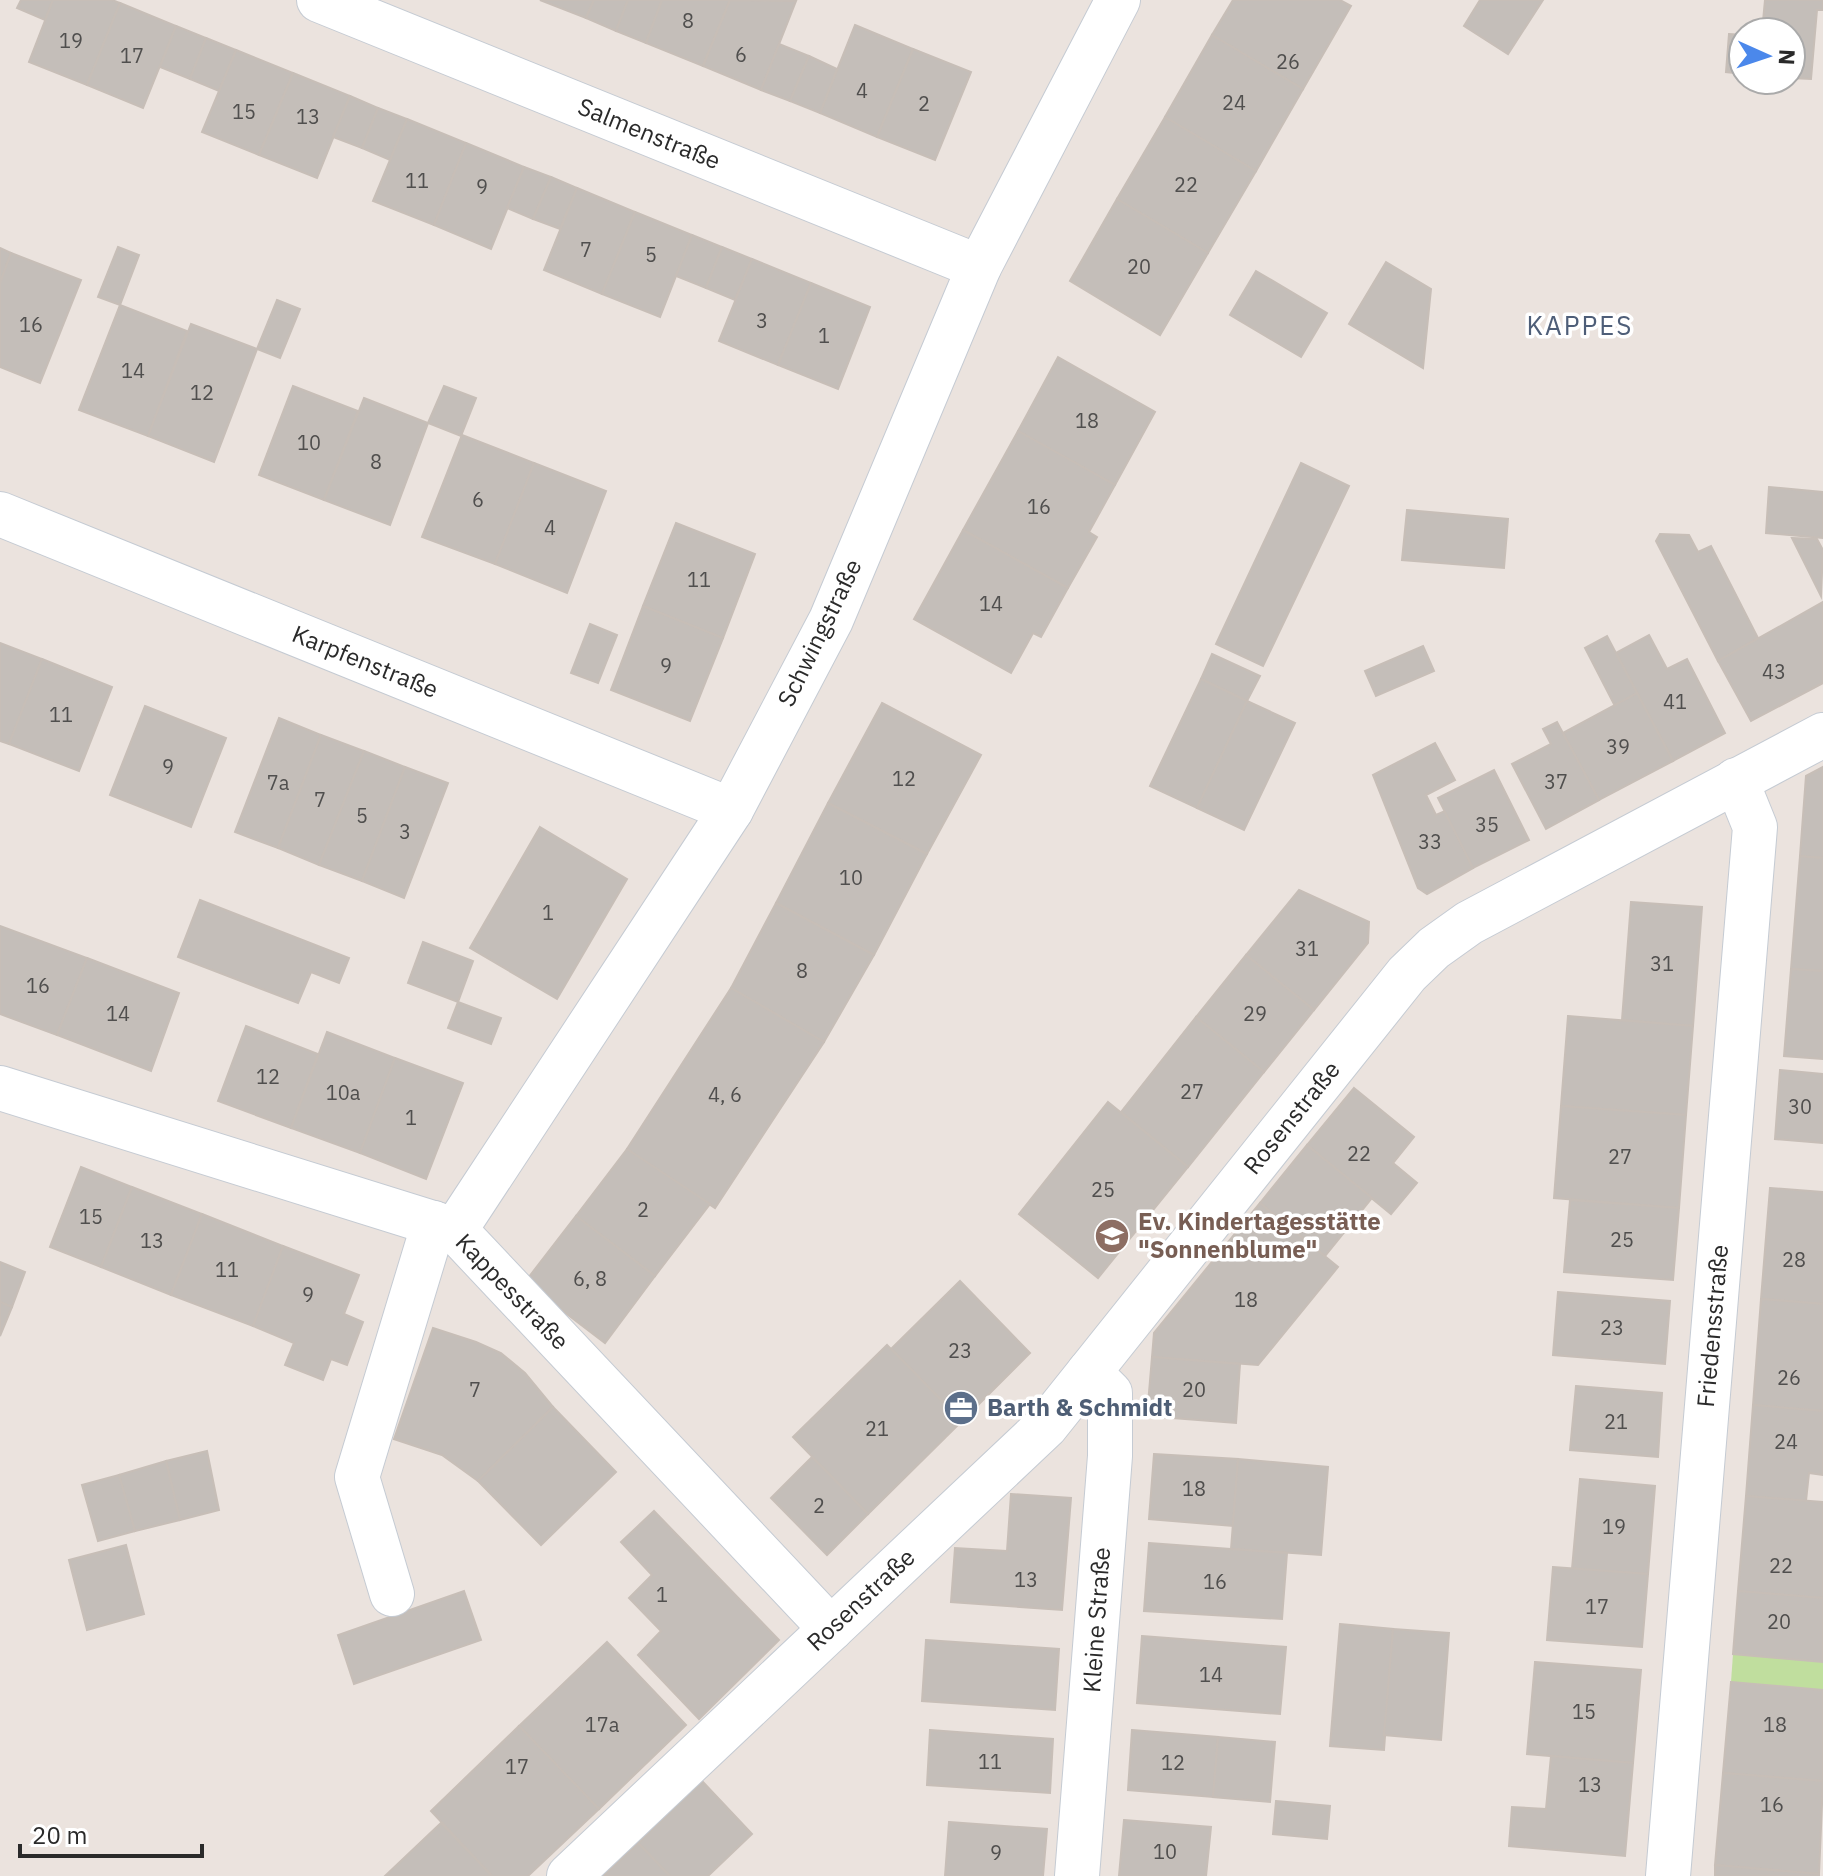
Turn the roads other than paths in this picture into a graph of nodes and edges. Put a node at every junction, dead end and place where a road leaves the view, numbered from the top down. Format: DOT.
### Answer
graph roads {
  1 [pos="319,0"];
  2 [pos="1118,0"];
  3 [pos="979,267"];
  4 [pos="0,514"];
  5 [pos="1823,735"];
  6 [pos="1736,780"];
  7 [pos="731,810"];
  8 [pos="0,1088"];
  9 [pos="444,1227"];
  10 [pos="1089,1372"];
  11 [pos="392,1594"];
  12 [pos="831,1629"];
  13 [pos="569,1876"];
  14 [pos="1077,1876"];
  15 [pos="1668,1876"];
  1 -- 3 [label="street, Salmenstraße"];
  2 -- 3 [label="street, Schwingstraße"];
  3 -- 7 [label="street, Schwingstraße"];
  4 -- 7 [label="street, Karpfenstraße"];
  5 -- 6 [label="street, Rosenstraße"];
  6 -- 10 [label="street, Rosenstraße"];
  6 -- 15 [label="street, Friedensstraße"];
  7 -- 9 [label="street, Schwingstraße"];
  8 -- 9 [label="street, Kappesstraße"];
  9 -- 11 [label="street, Schwingstraße"];
  9 -- 12 [label="street, Kappesstraße"];
  10 -- 12 [label="street, Rosenstraße"];
  10 -- 14 [label="street, Kleine Straße"];
  12 -- 13 [label="street, Rosenstraße"];
}
